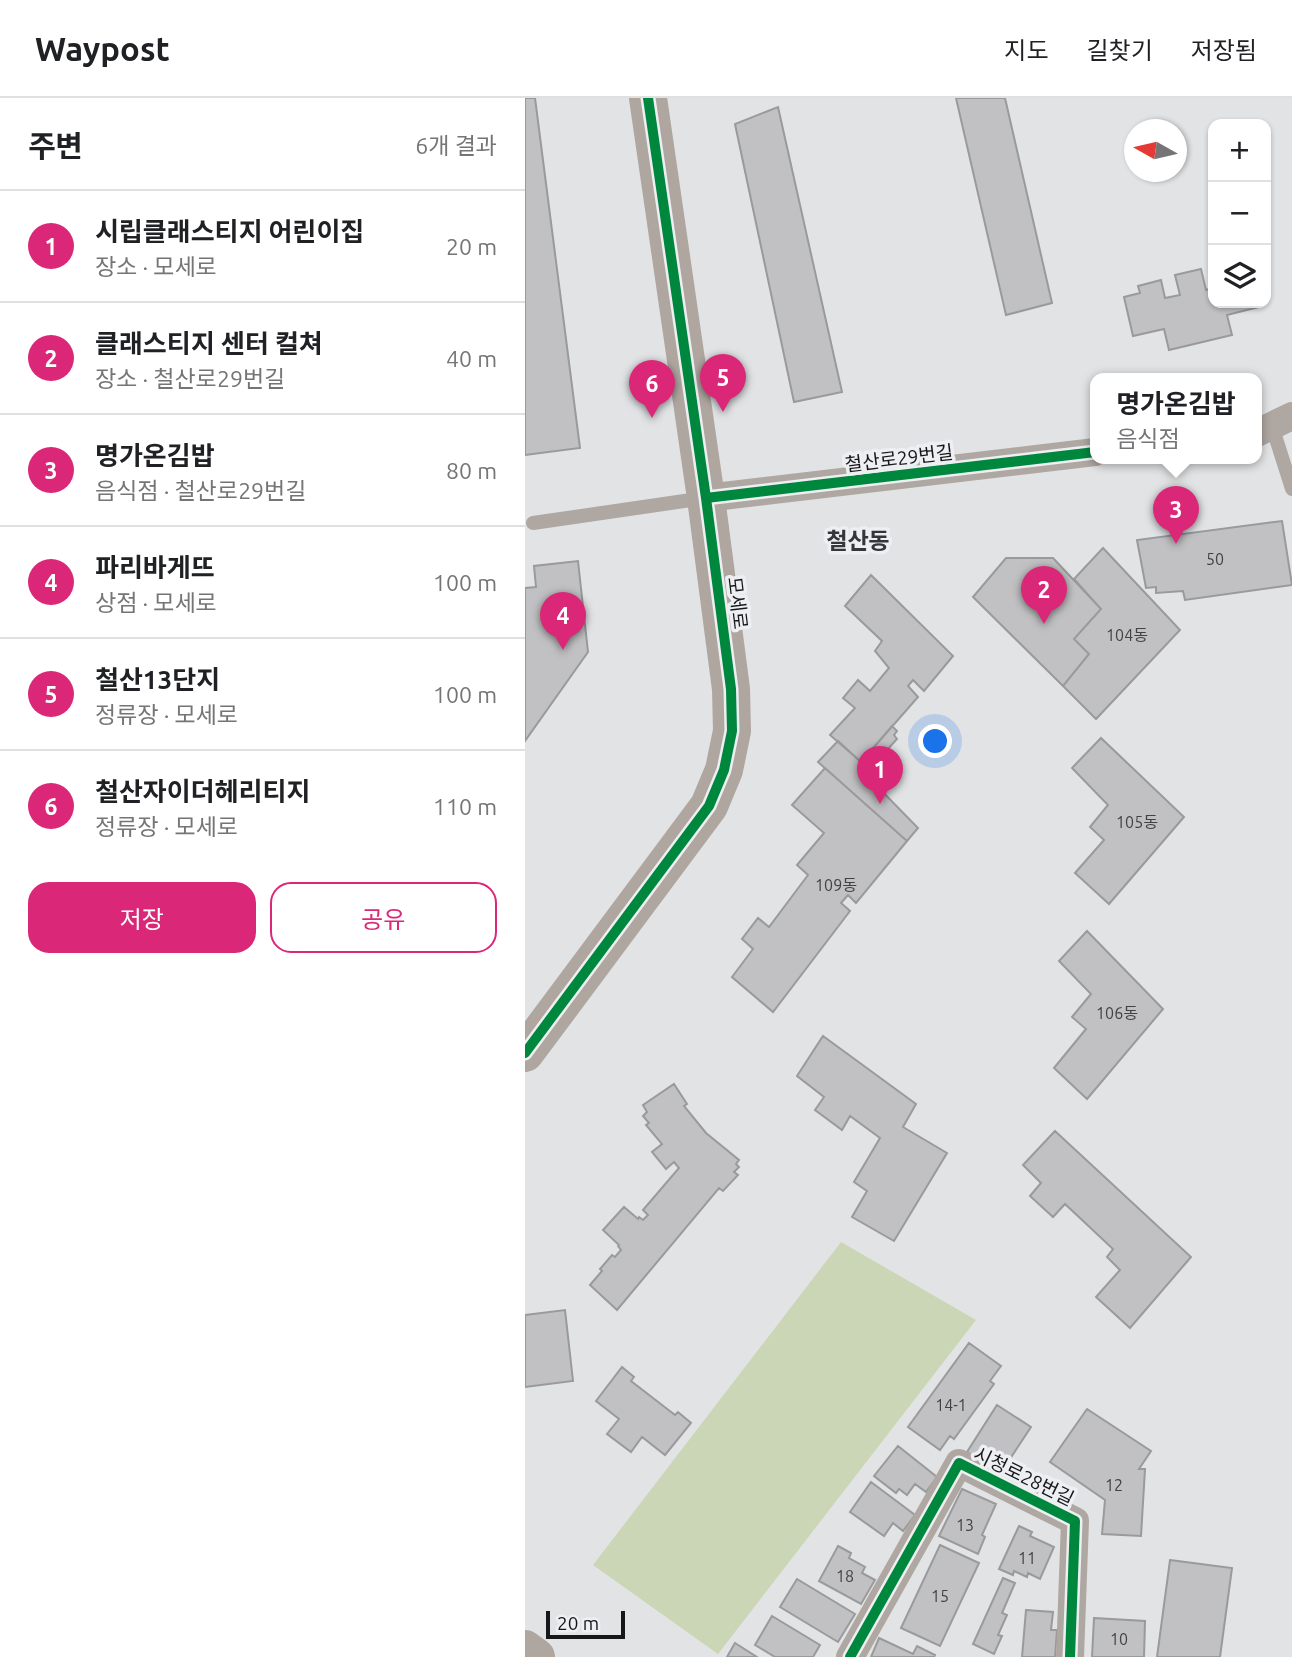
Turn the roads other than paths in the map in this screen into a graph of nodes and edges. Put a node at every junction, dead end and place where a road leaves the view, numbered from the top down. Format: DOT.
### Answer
graph roads {
  1 [pos="648,98"];
  2 [pos="1273,425"];
  3 [pos="1090,453"];
  4 [pos="1292,489"];
  5 [pos="706,498"];
  6 [pos="533,523"];
  7 [pos="525,1052"];
  8 [pos="525,1649"];
  9 [pos="536,1657"];
  10 [pos="850,1657"];
  11 [pos="1070,1657"];
  1 -- 5 [label="street, 모세로"];
  2 -- 4 [label="lane"];
  3 -- 5 [label="street, 철산로29번길"];
  5 -- 6 [label="lane"];
  5 -- 7 [label="street, 모세로"];
  8 -- 9 [label="street"];
  10 -- 11 [label="street, 시청로28번길"];
}
